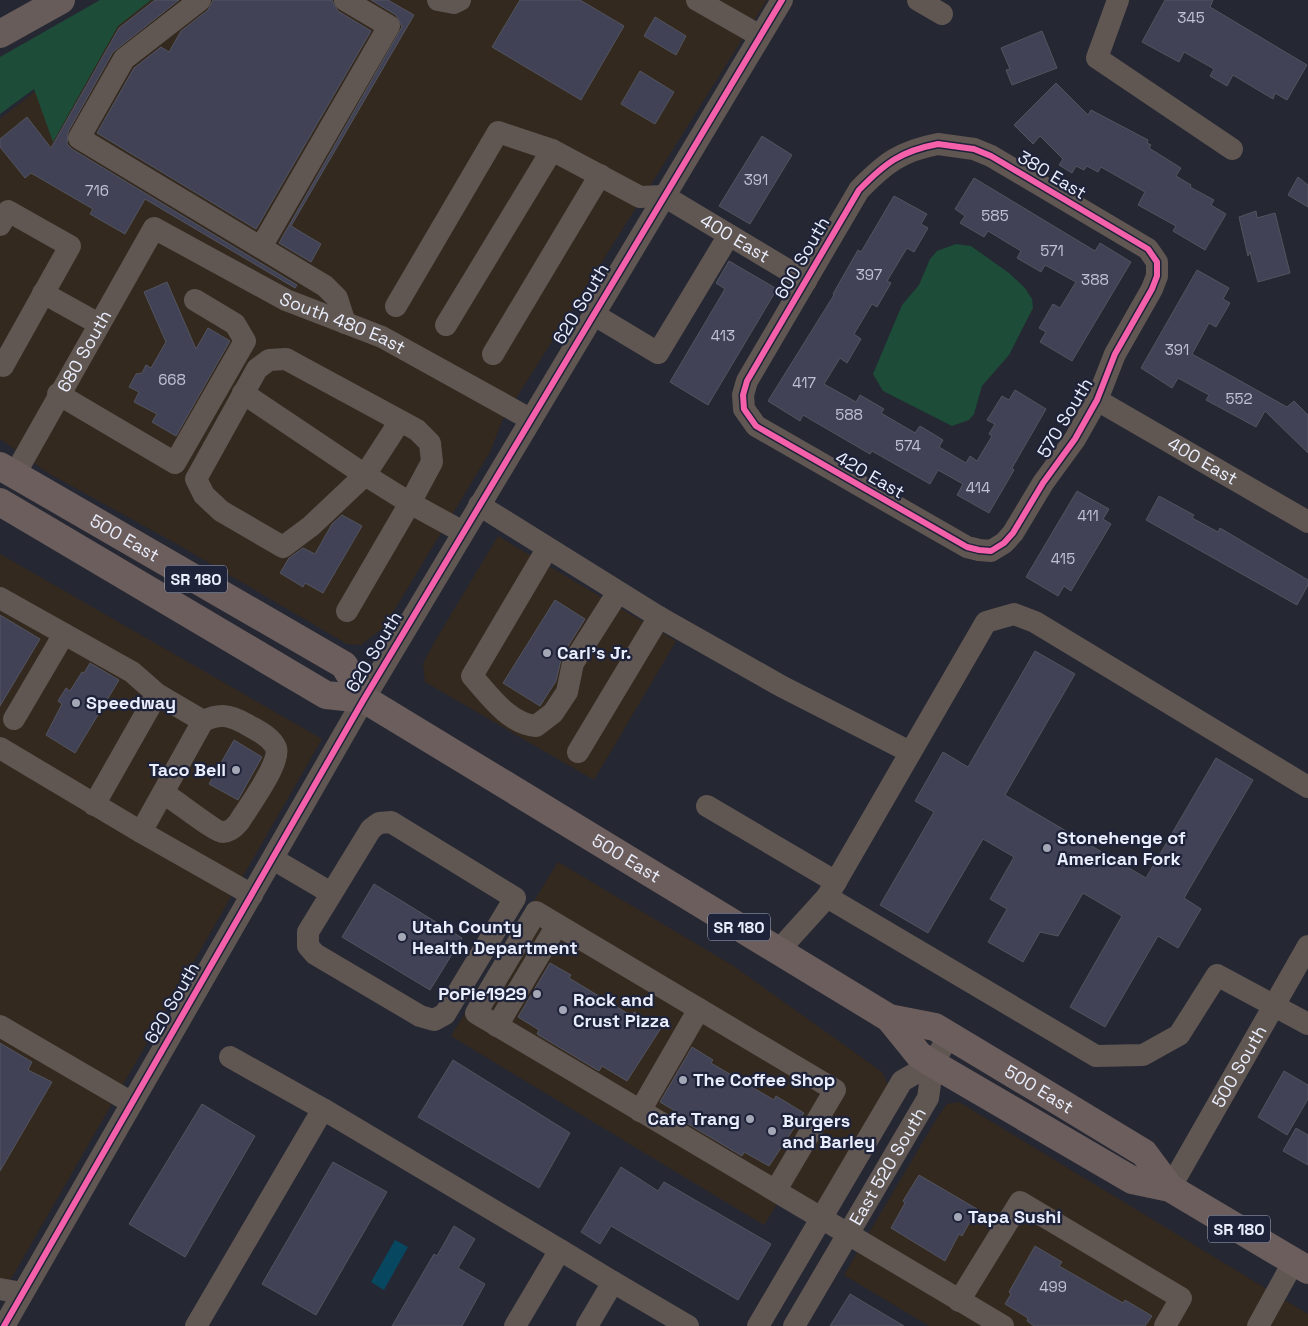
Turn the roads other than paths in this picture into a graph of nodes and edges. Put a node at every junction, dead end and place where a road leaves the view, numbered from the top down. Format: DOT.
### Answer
graph roads {
  1 [pos="61,0"];
  2 [pos="200,0"];
  3 [pos="345,0"];
  4 [pos="438,0"];
  5 [pos="460,0"];
  6 [pos="697,0"];
  7 [pos="782,0"];
  8 [pos="918,0"];
  9 [pos="1118,0"];
  10 [pos="942,14"];
  11 [pos="0,34"];
  12 [pos="760,36"];
  13 [pos="920,147"];
  14 [pos="1232,149"];
  15 [pos="552,150"];
  16 [pos="600,175"];
  17 [pos="664,196"];
  18 [pos="0,225"];
  19 [pos="154,228"];
  20 [pos="729,235"];
  21 [pos="261,247"];
  22 [pos="1157,262"];
  23 [pos="806,281"];
  24 [pos="43,293"];
  25 [pos="194,300"];
  26 [pos="396,306"];
  27 [pos="593,314"];
  28 [pos="345,323"];
  29 [pos="99,324"];
  30 [pos="446,325"];
  31 [pos="493,354"];
  32 [pos="0,364"];
  33 [pos="243,393"];
  34 [pos="58,394"];
  35 [pos="1097,400"];
  36 [pos="744,409"];
  37 [pos="530,419"];
  38 [pos="400,421"];
  39 [pos="7,470"];
  40 [pos="365,475"];
  41 [pos="0,502"];
  42 [pos="410,503"];
  43 [pos="479,505"];
  44 [pos="1308,522"];
  45 [pos="463,532"];
  46 [pos="547,549"];
  47 [pos="991,551"];
  48 [pos="618,592"];
  49 [pos="0,598"];
  50 [pos="347,611"];
  51 [pos="659,618"];
  52 [pos="64,634"];
  53 [pos="157,694"];
  54 [pos="364,699"];
  55 [pos="7,715"];
  56 [pos="203,721"];
  57 [pos="0,747"];
  58 [pos="578,752"];
  59 [pos="910,752"];
  60 [pos="1308,787"];
  61 [pos="163,793"];
  62 [pos="94,805"];
  63 [pos="707,806"];
  64 [pos="141,832"];
  65 [pos="273,859"];
  66 [pos="832,890"];
  67 [pos="332,893"];
  68 [pos="252,895"];
  69 [pos="552,922"];
  70 [pos="1308,946"];
  71 [pos="778,951"];
  72 [pos="453,1000"];
  73 [pos="1274,1005"];
  74 [pos="694,1006"];
  75 [pos="476,1013"];
  76 [pos="889,1018"];
  77 [pos="1308,1024"];
  78 [pos="0,1026"];
  79 [pos="497,1026"];
  80 [pos="950,1036"];
  81 [pos="230,1057"];
  82 [pos="933,1064"];
  83 [pos="132,1103"];
  84 [pos="322,1109"];
  85 [pos="640,1111"];
  86 [pos="1170,1188"];
  87 [pos="776,1190"];
  88 [pos="821,1219"];
  89 [pos="847,1234"];
  90 [pos="560,1250"];
  91 [pos="1301,1266"];
  92 [pos="614,1282"];
  93 [pos="0,1289"];
  94 [pos="22,1294"];
  95 [pos="959,1301"];
  96 [pos="4,1326"];
  97 [pos="196,1326"];
  98 [pos="515,1326"];
  99 [pos="587,1326"];
  100 [pos="688,1326"];
  101 [pos="758,1326"];
  102 [pos="794,1326"];
  103 [pos="1003,1326"];
  104 [pos="1165,1326"];
  105 [pos="1258,1326"];
  1 -- 11 [label="highway"];
  2 -- 21 [label="street"];
  3 -- 21 [label="street"];
  4 -- 5 [label="street"];
  6 -- 12 [label="street"];
  7 -- 12 [label="street, 620 South"];
  8 -- 10 [label="street"];
  9 -- 14 [label="street"];
  12 -- 17 [label="street, 620 South"];
  13 -- 22 [label="street, 380 East"];
  13 -- 23 [label="street, 600 South"];
  15 -- 16 [label="street"];
  15 -- 26 [label="street"];
  15 -- 30 [label="street"];
  16 -- 17 [label="street"];
  16 -- 31 [label="street"];
  17 -- 20 [label="street, 400 East"];
  17 -- 27 [label="street, 620 South"];
  18 -- 24 [label="street"];
  19 -- 28 [label="street, South 480 East"];
  19 -- 29 [label="street, 680 South"];
  20 -- 23 [label="street, 400 East"];
  20 -- 27 [label="street"];
  21 -- 28 [label="street"];
  22 -- 35 [label="street, 570 South"];
  23 -- 36 [label="street, 600 South"];
  24 -- 29 [label="street"];
  24 -- 32 [label="street"];
  25 -- 34 [label="street"];
  27 -- 37 [label="street, 620 South"];
  28 -- 37 [label="street, South 480 East"];
  29 -- 34 [label="street, 680 South"];
  33 -- 38 [label="street"];
  33 -- 40 [label="street"];
  33 -- 40 [label="street"];
  34 -- 39 [label="street, 680 South"];
  35 -- 44 [label="street, 400 East"];
  35 -- 47 [label="street, 570 South"];
  36 -- 47 [label="street, 420 East"];
  37 -- 43 [label="street, 620 South"];
  38 -- 40 [label="street"];
  38 -- 42 [label="street"];
  39 -- 54 [label="main road, 500 East / SR 180"];
  40 -- 42 [label="street"];
  41 -- 54 [label="main road, 500 East / SR 180"];
  42 -- 45 [label="street"];
  42 -- 50 [label="street"];
  43 -- 45 [label="street, 620 South"];
  43 -- 46 [label="street"];
  45 -- 54 [label="street, 620 South"];
  46 -- 48 [label="street"];
  46 -- 48 [label="street"];
  48 -- 51 [label="street"];
  49 -- 52 [label="street"];
  51 -- 58 [label="street"];
  51 -- 59 [label="street"];
  52 -- 53 [label="street"];
  52 -- 55 [label="street"];
  53 -- 56 [label="street"];
  53 -- 62 [label="street"];
  54 -- 65 [label="street, 620 South"];
  54 -- 71 [label="main road, 500 East / SR 180"];
  55 -- 57 [label="street"];
  56 -- 61 [label="street"];
  56 -- 61 [label="street"];
  57 -- 62 [label="street"];
  59 -- 60 [label="street"];
  59 -- 66 [label="street"];
  61 -- 64 [label="street"];
  62 -- 64 [label="street"];
  63 -- 66 [label="street"];
  64 -- 68 [label="street"];
  65 -- 67 [label="street"];
  65 -- 68 [label="street, 620 South"];
  66 -- 71 [label="street"];
  66 -- 73 [label="street"];
  67 -- 72 [label="street"];
  67 -- 72 [label="street"];
  68 -- 83 [label="street, 620 South"];
  69 -- 74 [label="street"];
  69 -- 75 [label="street"];
  69 -- 79 [label="street"];
  70 -- 73 [label="street, 500 South"];
  71 -- 76 [label="main road, 500 East / SR 180"];
  72 -- 75 [label="street"];
  73 -- 77 [label="street"];
  73 -- 86 [label="street, 500 South"];
  74 -- 85 [label="street"];
  74 -- 87 [label="street"];
  75 -- 79 [label="street"];
  76 -- 80 [label="main road, 500 East / SR 180"];
  76 -- 82 [label="main road, 500 East / SR 180"];
  78 -- 83 [label="street"];
  79 -- 85 [label="street"];
  80 -- 82 [label="street"];
  80 -- 86 [label="main road, 500 East / SR 180"];
  81 -- 84 [label="street"];
  82 -- 86 [label="main road, 500 East / SR 180"];
  82 -- 88 [label="street"];
  82 -- 89 [label="street, East 520 South"];
  83 -- 94 [label="street, 620 South"];
  84 -- 90 [label="street"];
  84 -- 97 [label="street"];
  85 -- 87 [label="street"];
  86 -- 91 [label="main road, 500 East / SR 180"];
  87 -- 88 [label="street"];
  88 -- 89 [label="street"];
  88 -- 101 [label="street"];
  89 -- 95 [label="street"];
  89 -- 102 [label="street, East 520 South"];
  90 -- 92 [label="street"];
  90 -- 98 [label="street"];
  91 -- 105 [label="street"];
  92 -- 99 [label="street"];
  92 -- 100 [label="street"];
  93 -- 94 [label="street"];
  94 -- 96 [label="street, 620 South"];
  95 -- 103 [label="street"];
  95 -- 104 [label="street"];
}
